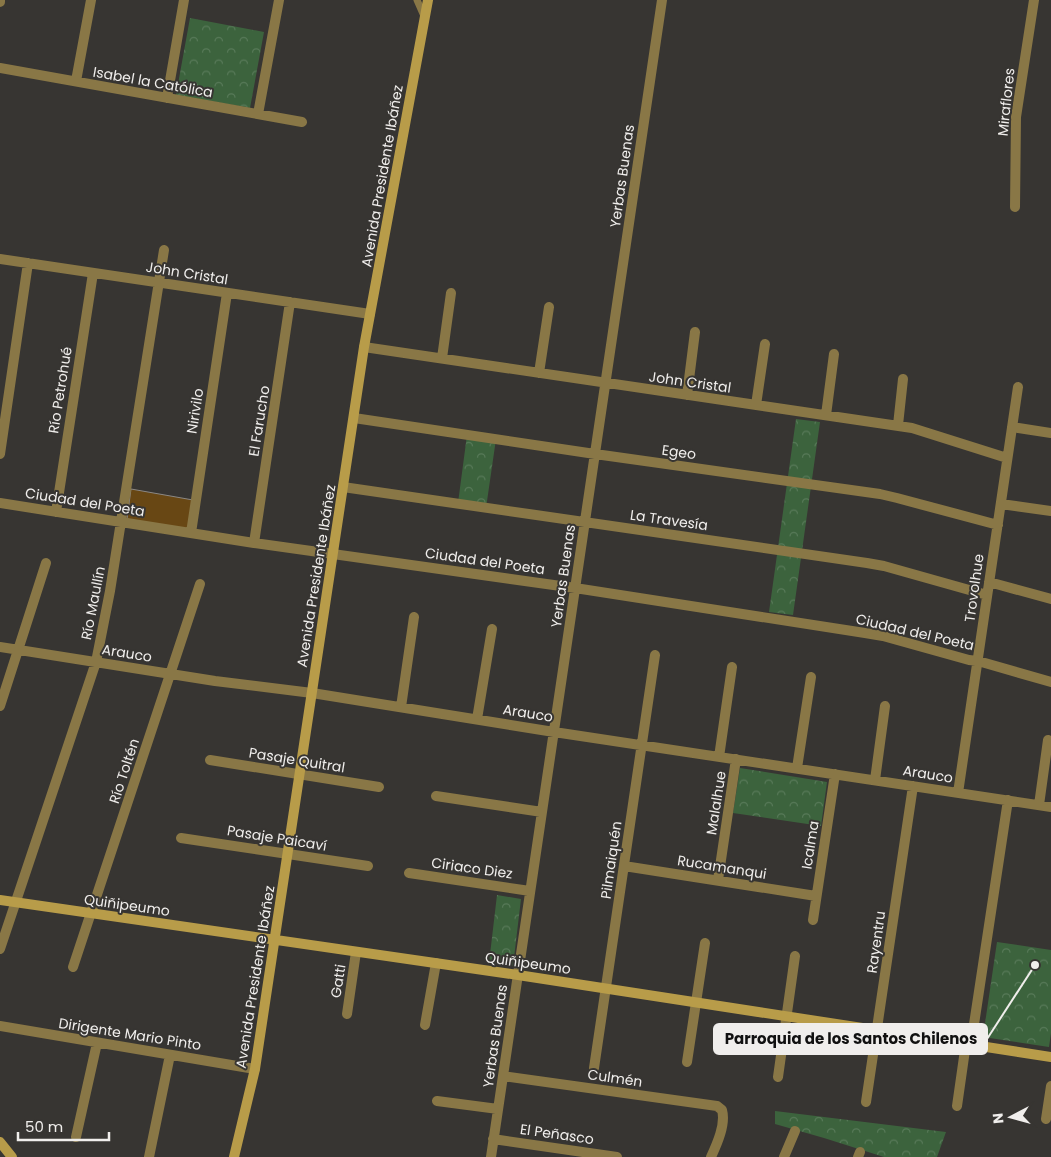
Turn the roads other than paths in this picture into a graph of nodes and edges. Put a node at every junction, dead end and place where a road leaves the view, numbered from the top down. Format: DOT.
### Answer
graph roads {
  1 [pos="91,0"];
  2 [pos="184,0"];
  3 [pos="279,0"];
  4 [pos="417,0"];
  5 [pos="428,0"];
  6 [pos="662,0"];
  7 [pos="1034,0"];
  8 [pos="424,18"];
  9 [pos="0,68"];
  10 [pos="76,81"];
  11 [pos="167,98"];
  12 [pos="258,114"];
  13 [pos="302,122"];
  14 [pos="1015,207"];
  15 [pos="164,250"];
  16 [pos="0,259"];
  17 [pos="28,263"];
  18 [pos="92,273"];
  19 [pos="158,283"];
  20 [pos="452,292"];
  21 [pos="227,293"];
  22 [pos="290,302"];
  23 [pos="548,307"];
  24 [pos="370,314"];
  25 [pos="695,332"];
  26 [pos="764,344"];
  27 [pos="364,347"];
  28 [pos="834,354"];
  29 [pos="442,358"];
  30 [pos="539,373"];
  31 [pos="903,379"];
  32 [pos="606,383"];
  33 [pos="1018,388"];
  34 [pos="687,395"];
  35 [pos="756,405"];
  36 [pos="826,415"];
  37 [pos="354,418"];
  38 [pos="898,425"];
  39 [pos="1012,427"];
  40 [pos="1051,433"];
  41 [pos="0,454"];
  42 [pos="595,454"];
  43 [pos="1007,458"];
  44 [pos="343,487"];
  45 [pos="0,503"];
  46 [pos="1001,504"];
  47 [pos="1051,511"];
  48 [pos="56,512"];
  49 [pos="121,522"];
  50 [pos="585,522"];
  51 [pos="998,525"];
  52 [pos="191,533"];
  53 [pos="254,543"];
  54 [pos="333,553"];
  55 [pos="46,563"];
  56 [pos="989,582"];
  57 [pos="200,584"];
  58 [pos="575,588"];
  59 [pos="987,595"];
  60 [pos="1051,599"];
  61 [pos="414,617"];
  62 [pos="492,629"];
  63 [pos="0,647"];
  64 [pos="18,650"];
  65 [pos="655,655"];
  66 [pos="978,660"];
  67 [pos="96,662"];
  68 [pos="732,667"];
  69 [pos="171,673"];
  70 [pos="811,677"];
  71 [pos="1051,682"];
  72 [pos="312,693"];
  73 [pos="0,706"];
  74 [pos="885,706"];
  75 [pos="401,707"];
  76 [pos="477,719"];
  77 [pos="554,732"];
  78 [pos="1048,740"];
  79 [pos="642,745"];
  80 [pos="719,757"];
  81 [pos="736,759"];
  82 [pos="210,760"];
  83 [pos="797,768"];
  84 [pos="835,774"];
  85 [pos="300,775"];
  86 [pos="875,780"];
  87 [pos="913,786"];
  88 [pos="379,787"];
  89 [pos="958,793"];
  90 [pos="436,796"];
  91 [pos="1008,800"];
  92 [pos="1039,805"];
  93 [pos="1051,807"];
  94 [pos="542,812"];
  95 [pos="181,838"];
  96 [pos="288,854"];
  97 [pos="368,866"];
  98 [pos="624,866"];
  99 [pos="409,873"];
  100 [pos="718,880"];
  101 [pos="530,891"];
  102 [pos="816,896"];
  103 [pos="0,900"];
  104 [pos="16,902"];
  105 [pos="91,913"];
  106 [pos="813,920"];
  107 [pos="275,940"];
  108 [pos="705,943"];
  109 [pos="0,949"];
  110 [pos="356,952"];
  111 [pos="795,956"];
  112 [pos="436,963"];
  113 [pos="73,967"];
  114 [pos="518,975"];
  115 [pos="606,988"];
  116 [pos="696,1002"];
  117 [pos="347,1014"];
  118 [pos="786,1016"];
  119 [pos="425,1025"];
  120 [pos="0,1026"];
  121 [pos="877,1030"];
  122 [pos="97,1042"];
  123 [pos="969,1044"];
  124 [pos="170,1055"];
  125 [pos="1051,1056"];
  126 [pos="687,1062"];
  127 [pos="594,1068"];
  128 [pos="255,1069"];
  129 [pos="503,1076"];
  130 [pos="778,1077"];
  131 [pos="1051,1086"];
  132 [pos="437,1100"];
  133 [pos="866,1102"];
  134 [pos="957,1106"];
  135 [pos="498,1109"];
  136 [pos="1046,1120"];
  137 [pos="795,1131"];
  138 [pos="76,1137"];
  139 [pos="494,1139"];
  140 [pos="0,1142"];
  141 [pos="12,1157"];
  142 [pos="149,1157"];
  143 [pos="234,1157"];
  144 [pos="491,1157"];
  145 [pos="617,1157"];
  146 [pos="711,1157"];
  147 [pos="784,1157"];
  1 -- 10 [label="street"];
  2 -- 11 [label="street"];
  3 -- 12 [label="street"];
  4 -- 8 [label="lane"];
  5 -- 8 [label="street, Avenida Presidente Ibáñez"];
  6 -- 32 [label="street, Yerbas Buenas"];
  7 -- 14 [label="street, Miraflores"];
  8 -- 24 [label="street, Avenida Presidente Ibáñez"];
  9 -- 10 [label="street, Isabel la Católica"];
  10 -- 11 [label="street, Isabel la Católica"];
  11 -- 12 [label="street, Isabel la Católica"];
  12 -- 13 [label="street, Isabel la Católica"];
  15 -- 19 [label="street, Río Maullín"];
  16 -- 17 [label="street, John Cristal"];
  17 -- 18 [label="street, John Cristal"];
  17 -- 41 [label="street"];
  18 -- 19 [label="street, John Cristal"];
  18 -- 48 [label="street, Río Petrohué"];
  19 -- 21 [label="street, John Cristal"];
  19 -- 49 [label="street, Río Maullín"];
  20 -- 29 [label="street"];
  21 -- 22 [label="street, John Cristal"];
  21 -- 52 [label="street, Nirivilo"];
  22 -- 24 [label="street, John Cristal"];
  22 -- 53 [label="street, El Farucho"];
  23 -- 30 [label="street"];
  24 -- 27 [label="street, Avenida Presidente Ibáñez"];
  25 -- 34 [label="street"];
  26 -- 35 [label="street"];
  27 -- 29 [label="street, John Cristal"];
  27 -- 37 [label="street, Avenida Presidente Ibáñez"];
  28 -- 36 [label="street"];
  29 -- 30 [label="street, John Cristal"];
  30 -- 32 [label="street, John Cristal"];
  31 -- 38 [label="street"];
  32 -- 34 [label="street, John Cristal"];
  32 -- 42 [label="street, Yerbas Buenas"];
  33 -- 39 [label="street, Trovolhue"];
  34 -- 35 [label="street, John Cristal"];
  35 -- 36 [label="street, John Cristal"];
  36 -- 38 [label="street, John Cristal"];
  37 -- 42 [label="street, Egeo"];
  37 -- 44 [label="street, Avenida Presidente Ibáñez"];
  38 -- 43 [label="street, John Cristal"];
  39 -- 40 [label="street"];
  39 -- 43 [label="street, Trovolhue"];
  42 -- 50 [label="street, Yerbas Buenas"];
  42 -- 51 [label="street, Egeo"];
  43 -- 46 [label="street, Trovolhue"];
  44 -- 50 [label="street, La Travesía"];
  44 -- 54 [label="street, Avenida Presidente Ibáñez"];
  45 -- 48 [label="street, Ciudad del Poeta"];
  46 -- 47 [label="street"];
  46 -- 51 [label="street, Trovolhue"];
  48 -- 49 [label="street, Ciudad del Poeta"];
  49 -- 52 [label="street, Ciudad del Poeta"];
  49 -- 67 [label="street, Río Maullín"];
  50 -- 58 [label="street, Yerbas Buenas"];
  50 -- 59 [label="street, La Travesía"];
  51 -- 56 [label="street, Trovolhue"];
  52 -- 53 [label="street, Ciudad del Poeta"];
  53 -- 54 [label="street, Ciudad del Poeta"];
  54 -- 58 [label="street, Ciudad del Poeta"];
  54 -- 72 [label="street, Avenida Presidente Ibáñez"];
  55 -- 64 [label="street"];
  56 -- 59 [label="street, Trovolhue"];
  56 -- 60 [label="street"];
  57 -- 69 [label="street, Río Toltén"];
  58 -- 66 [label="street, Ciudad del Poeta"];
  58 -- 77 [label="street, Yerbas Buenas"];
  59 -- 66 [label="street, Trovolhue"];
  61 -- 75 [label="street"];
  62 -- 76 [label="street"];
  63 -- 64 [label="street, Arauco"];
  64 -- 67 [label="street, Arauco"];
  64 -- 73 [label="street"];
  65 -- 79 [label="street, Pilmaiquén"];
  66 -- 71 [label="street, Ciudad del Poeta"];
  66 -- 89 [label="street, Trovolhue"];
  67 -- 69 [label="street, Arauco"];
  67 -- 104 [label="street, Río Maullín"];
  68 -- 80 [label="street, Malalhue"];
  69 -- 72 [label="street, Arauco"];
  69 -- 105 [label="street, Río Toltén"];
  70 -- 83 [label="street"];
  72 -- 75 [label="street, Arauco"];
  72 -- 85 [label="street, Avenida Presidente Ibáñez"];
  74 -- 86 [label="street"];
  75 -- 76 [label="street, Arauco"];
  76 -- 77 [label="street, Arauco"];
  77 -- 79 [label="street, Arauco"];
  77 -- 94 [label="street, Yerbas Buenas"];
  78 -- 92 [label="street"];
  79 -- 80 [label="street, Arauco"];
  79 -- 98 [label="street, Pilmaiquén"];
  80 -- 81 [label="street, Arauco"];
  81 -- 83 [label="street, Arauco"];
  81 -- 100 [label="street, Malalhue"];
  82 -- 85 [label="street, Pasaje Quitral"];
  83 -- 84 [label="street, Arauco"];
  84 -- 86 [label="street, Arauco"];
  84 -- 102 [label="street, Icalma"];
  85 -- 88 [label="street, Pasaje Quitral"];
  85 -- 96 [label="street, Avenida Presidente Ibáñez"];
  86 -- 87 [label="street, Arauco"];
  87 -- 89 [label="street, Arauco"];
  87 -- 121 [label="street, Rayentru"];
  89 -- 91 [label="street, Arauco"];
  90 -- 94 [label="street"];
  91 -- 92 [label="street, Arauco"];
  91 -- 123 [label="street"];
  92 -- 93 [label="street, Arauco"];
  94 -- 101 [label="street, Yerbas Buenas"];
  95 -- 96 [label="street, Pasaje Paicaví"];
  96 -- 97 [label="street, Pasaje Paicaví"];
  96 -- 107 [label="street, Avenida Presidente Ibáñez"];
  98 -- 100 [label="street, Rucamanqui"];
  98 -- 115 [label="street, Pilmaiquén"];
  99 -- 101 [label="street, Ciriaco Diez"];
  100 -- 102 [label="street, Rucamanqui"];
  101 -- 114 [label="street, Yerbas Buenas"];
  102 -- 106 [label="street, Icalma"];
  103 -- 104 [label="street, Quiñipeumo"];
  104 -- 105 [label="street, Quiñipeumo"];
  104 -- 109 [label="street, Río Maullín"];
  105 -- 107 [label="street, Quiñipeumo"];
  105 -- 113 [label="street, Río Toltén"];
  107 -- 110 [label="street, Quiñipeumo"];
  107 -- 128 [label="street, Avenida Presidente Ibáñez"];
  108 -- 116 [label="street"];
  110 -- 112 [label="street, Quiñipeumo"];
  110 -- 117 [label="street, Gatti"];
  111 -- 118 [label="street"];
  112 -- 114 [label="street, Quiñipeumo"];
  112 -- 119 [label="street"];
  114 -- 115 [label="street, Quiñipeumo"];
  114 -- 129 [label="street, Yerbas Buenas"];
  115 -- 116 [label="street, Quiñipeumo"];
  115 -- 127 [label="street, Pilmaiquén"];
  116 -- 118 [label="street, Quiñipeumo"];
  116 -- 126 [label="street"];
  118 -- 121 [label="street, Quiñipeumo"];
  118 -- 130 [label="street"];
  120 -- 122 [label="street, Dirigente Mario Pinto"];
  121 -- 123 [label="street, Quiñipeumo"];
  121 -- 133 [label="street, Rayentru"];
  122 -- 124 [label="street, Dirigente Mario Pinto"];
  122 -- 138 [label="street"];
  123 -- 125 [label="street, Quiñipeumo"];
  123 -- 134 [label="street"];
  124 -- 128 [label="street, Dirigente Mario Pinto"];
  124 -- 142 [label="street"];
  128 -- 143 [label="street, Avenida Presidente Ibáñez"];
  129 -- 135 [label="street, Yerbas Buenas"];
  129 -- 146 [label="street, Culmén"];
  131 -- 136 [label="street"];
  132 -- 135 [label="street"];
  135 -- 139 [label="street, Yerbas Buenas"];
  137 -- 147 [label="street"];
  139 -- 144 [label="street, Yerbas Buenas"];
  139 -- 145 [label="street, El Peñasco"];
  140 -- 141 [label="street"];
}
